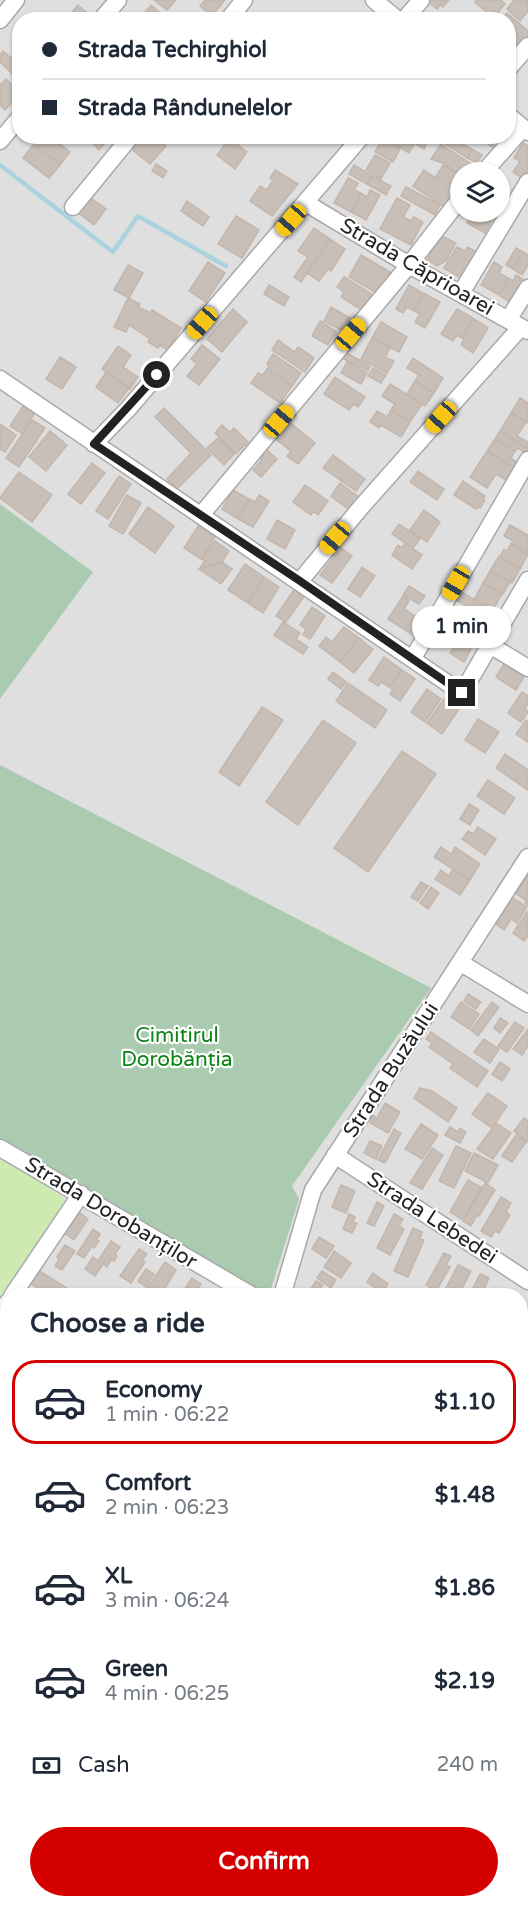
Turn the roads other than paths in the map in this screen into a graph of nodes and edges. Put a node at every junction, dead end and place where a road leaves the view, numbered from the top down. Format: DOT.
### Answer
graph roads {
  1 [pos="16,0"];
  2 [pos="118,0"];
  3 [pos="244,0"];
  4 [pos="374,0"];
  5 [pos="421,0"];
  6 [pos="108,12"];
  7 [pos="234,12"];
  8 [pos="388,12"];
  9 [pos="411,12"];
  10 [pos="0,20"];
  11 [pos="528,46"];
  12 [pos="516,60"];
  13 [pos="12,127"];
  14 [pos="0,141"];
  15 [pos="125,144"];
  16 [pos="355,144"];
  17 [pos="512,144"];
  18 [pos="494,162"];
  19 [pos="528,182"];
  20 [pos="306,203"];
  21 [pos="73,207"];
  22 [pos="450,212"];
  23 [pos="409,265"];
  24 [pos="528,288"];
  25 [pos="461,293"];
  26 [pos="519,326"];
  27 [pos="0,379"];
  28 [pos="94,444"];
  29 [pos="528,460"];
  30 [pos="201,515"];
  31 [pos="528,580"];
  32 [pos="300,581"];
  33 [pos="490,645"];
  34 [pos="413,658"];
  35 [pos="528,668"];
  36 [pos="528,857"];
  37 [pos="461,963"];
  38 [pos="528,1004"];
  39 [pos="0,1148"];
  40 [pos="335,1155"];
  41 [pos="81,1194"];
  42 [pos="528,1281"];
  43 [pos="17,1288"];
  44 [pos="229,1288"];
  45 [pos="284,1288"];
  1 -- 10 [label="street"];
  2 -- 6 [label="street"];
  3 -- 7 [label="street"];
  4 -- 8 [label="street"];
  5 -- 9 [label="street"];
  11 -- 12 [label="street"];
  13 -- 14 [label="street"];
  15 -- 21 [label="street"];
  16 -- 20 [label="street"];
  17 -- 18 [label="street"];
  19 -- 25 [label="street"];
  20 -- 23 [label="street, Strada Căprioarei"];
  20 -- 28 [label="street"];
  22 -- 23 [label="street"];
  23 -- 25 [label="street, Strada Căprioarei"];
  23 -- 30 [label="street"];
  24 -- 26 [label="street"];
  25 -- 26 [label="street, Strada Căprioarei"];
  26 -- 32 [label="street"];
  27 -- 28 [label="street"];
  28 -- 30 [label="street"];
  29 -- 34 [label="street"];
  30 -- 32 [label="street"];
  31 -- 33 [label="street"];
  32 -- 34 [label="street"];
  33 -- 34 [label="street"];
  33 -- 35 [label="street"];
  36 -- 37 [label="street, Strada Buzăului"];
  37 -- 38 [label="street"];
  37 -- 40 [label="street, Strada Buzăului"];
  39 -- 41 [label="street, Strada Dorobanților"];
  40 -- 42 [label="street, Strada Lebedei"];
  40 -- 45 [label="street, Strada Buzăului"];
  41 -- 43 [label="street"];
  41 -- 44 [label="street, Strada Dorobanților"];
}
